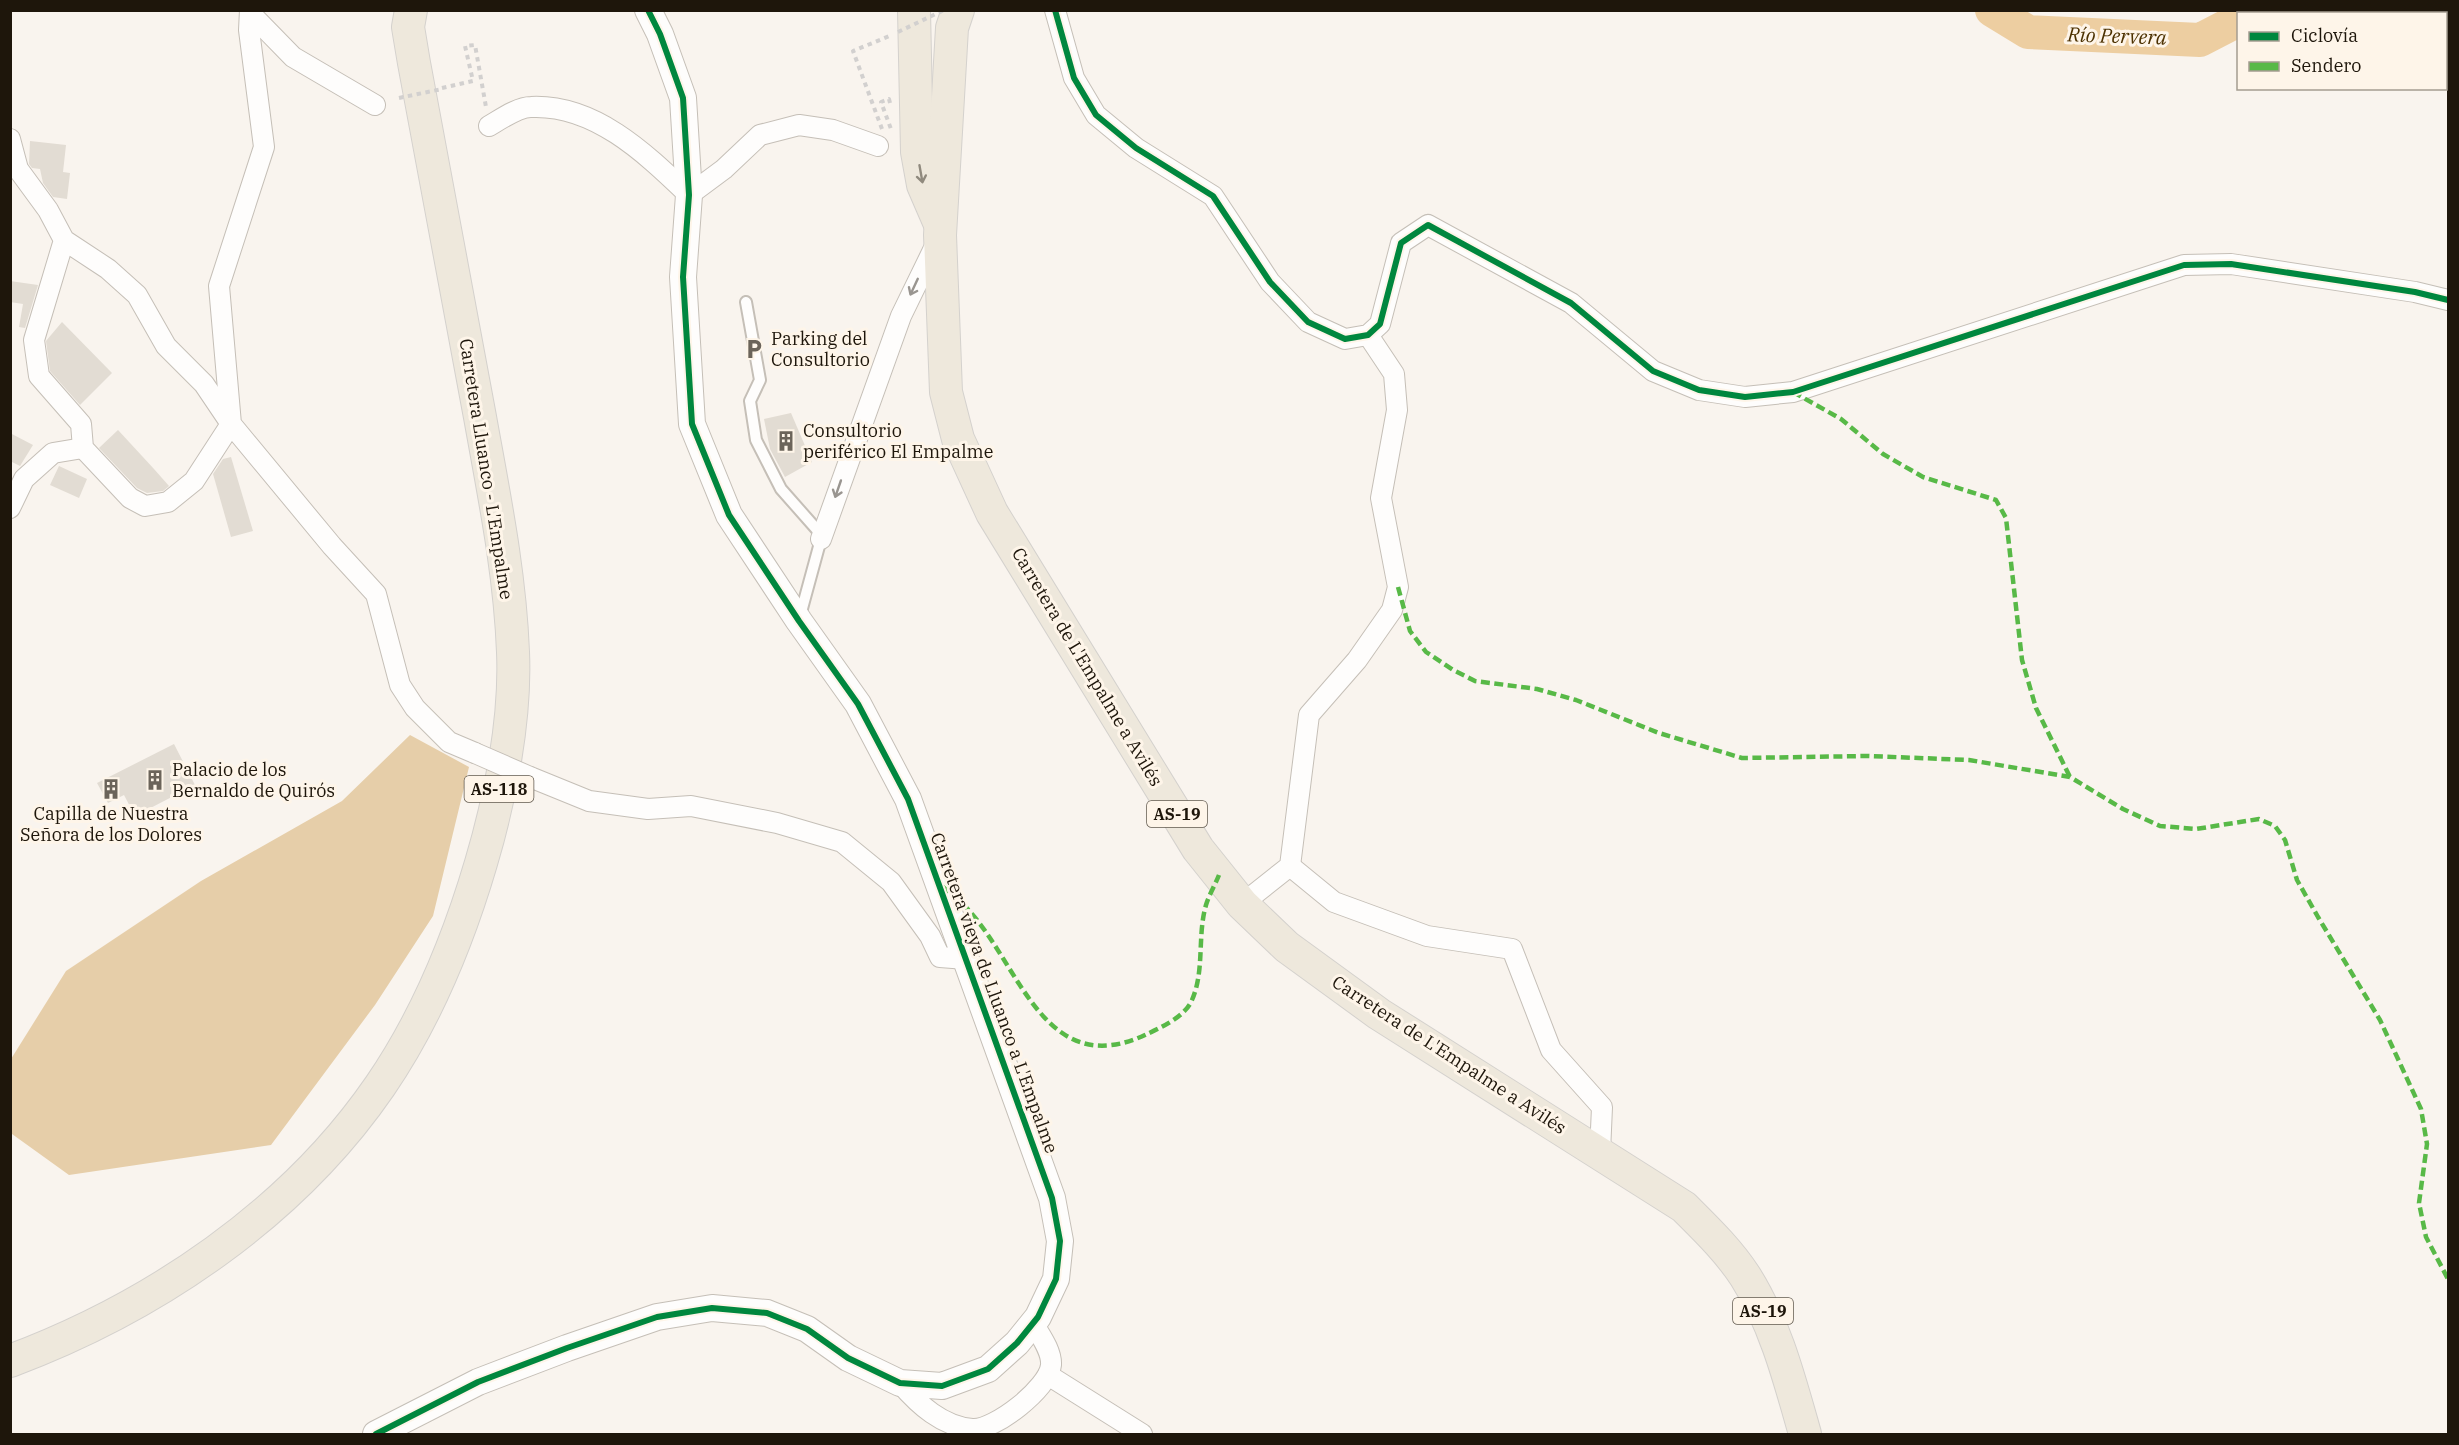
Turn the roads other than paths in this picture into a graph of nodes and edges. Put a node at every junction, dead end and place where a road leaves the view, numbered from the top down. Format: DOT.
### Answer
graph roads {
  1 [pos="411,10"];
  2 [pos="648,10"];
  3 [pos="929,10"];
  4 [pos="945,10"];
  5 [pos="958,10"];
  6 [pos="1055,10"];
  7 [pos="250,12"];
  8 [pos="906,21"];
  9 [pos="915,81"];
  10 [pos="375,105"];
  11 [pos="489,126"];
  12 [pos="10,140"];
  13 [pos="878,146"];
  14 [pos="945,171"];
  15 [pos="689,195"];
  16 [pos="940,231"];
  17 [pos="64,240"];
  18 [pos="2448,300"];
  19 [pos="746,302"];
  20 [pos="1368,334"];
  21 [pos="231,424"];
  22 [pos="83,448"];
  23 [pos="10,508"];
  24 [pos="821,539"];
  25 [pos="799,621"];
  26 [pos="1290,866"];
  27 [pos="1242,904"];
  28 [pos="966,959"];
  29 [pos="1600,1152"];
  30 [pos="1033,1323"];
  31 [pos="10,1361"];
  32 [pos="1048,1375"];
  33 [pos="900,1383"];
  34 [pos="376,1434"];
  35 [pos="1142,1434"];
  36 [pos="1804,1434"];
  1 -- 31 [label="main road, Carretera Lluanco - L'Empalme / AS-118"];
  2 -- 15 [label="street, Carretera vieya de Lluanco a L'Empalme"];
  3 -- 9 [label="main road"];
  4 -- 14 [label="main road"];
  5 -- 14 [label="main road, Carretera de L'Empalme a Avilés"];
  6 -- 20 [label="street"];
  7 -- 10 [label="street"];
  7 -- 21 [label="street"];
  8 -- 9 [label="main road"];
  9 -- 16 [label="main road, one-way"];
  11 -- 15 [label="street"];
  12 -- 17 [label="street"];
  13 -- 15 [label="street"];
  14 -- 16 [label="main road, Carretera de L'Empalme a Avilés / AS-19"];
  15 -- 25 [label="street, Carretera vieya de Lluanco a L'Empalme"];
  16 -- 24 [label="street, one-way"];
  16 -- 27 [label="main road, Carretera de L'Empalme a Avilés / AS-19"];
  17 -- 21 [label="street"];
  17 -- 22 [label="street"];
  18 -- 20 [label="street"];
  19 -- 24 [label="lane"];
  20 -- 26 [label="street"];
  21 -- 22 [label="street"];
  21 -- 28 [label="street, bridge"];
  22 -- 23 [label="street"];
  24 -- 25 [label="lane"];
  25 -- 28 [label="street, Carretera vieya de Lluanco a L'Empalme"];
  26 -- 27 [label="street"];
  26 -- 29 [label="street"];
  27 -- 29 [label="main road, Carretera de L'Empalme a Avilés / AS-19"];
  28 -- 30 [label="street, Carretera vieya de Lluanco a L'Empalme"];
  29 -- 36 [label="main road, Carretera de L'Empalme a Avilés / AS-19"];
  30 -- 32 [label="street"];
  30 -- 33 [label="street, Carretera vieya de Lluanco a L'Empalme"];
  32 -- 33 [label="street"];
  32 -- 35 [label="street"];
  33 -- 34 [label="street, Carretera vieya de Lluanco a L'Empalme"];
}
